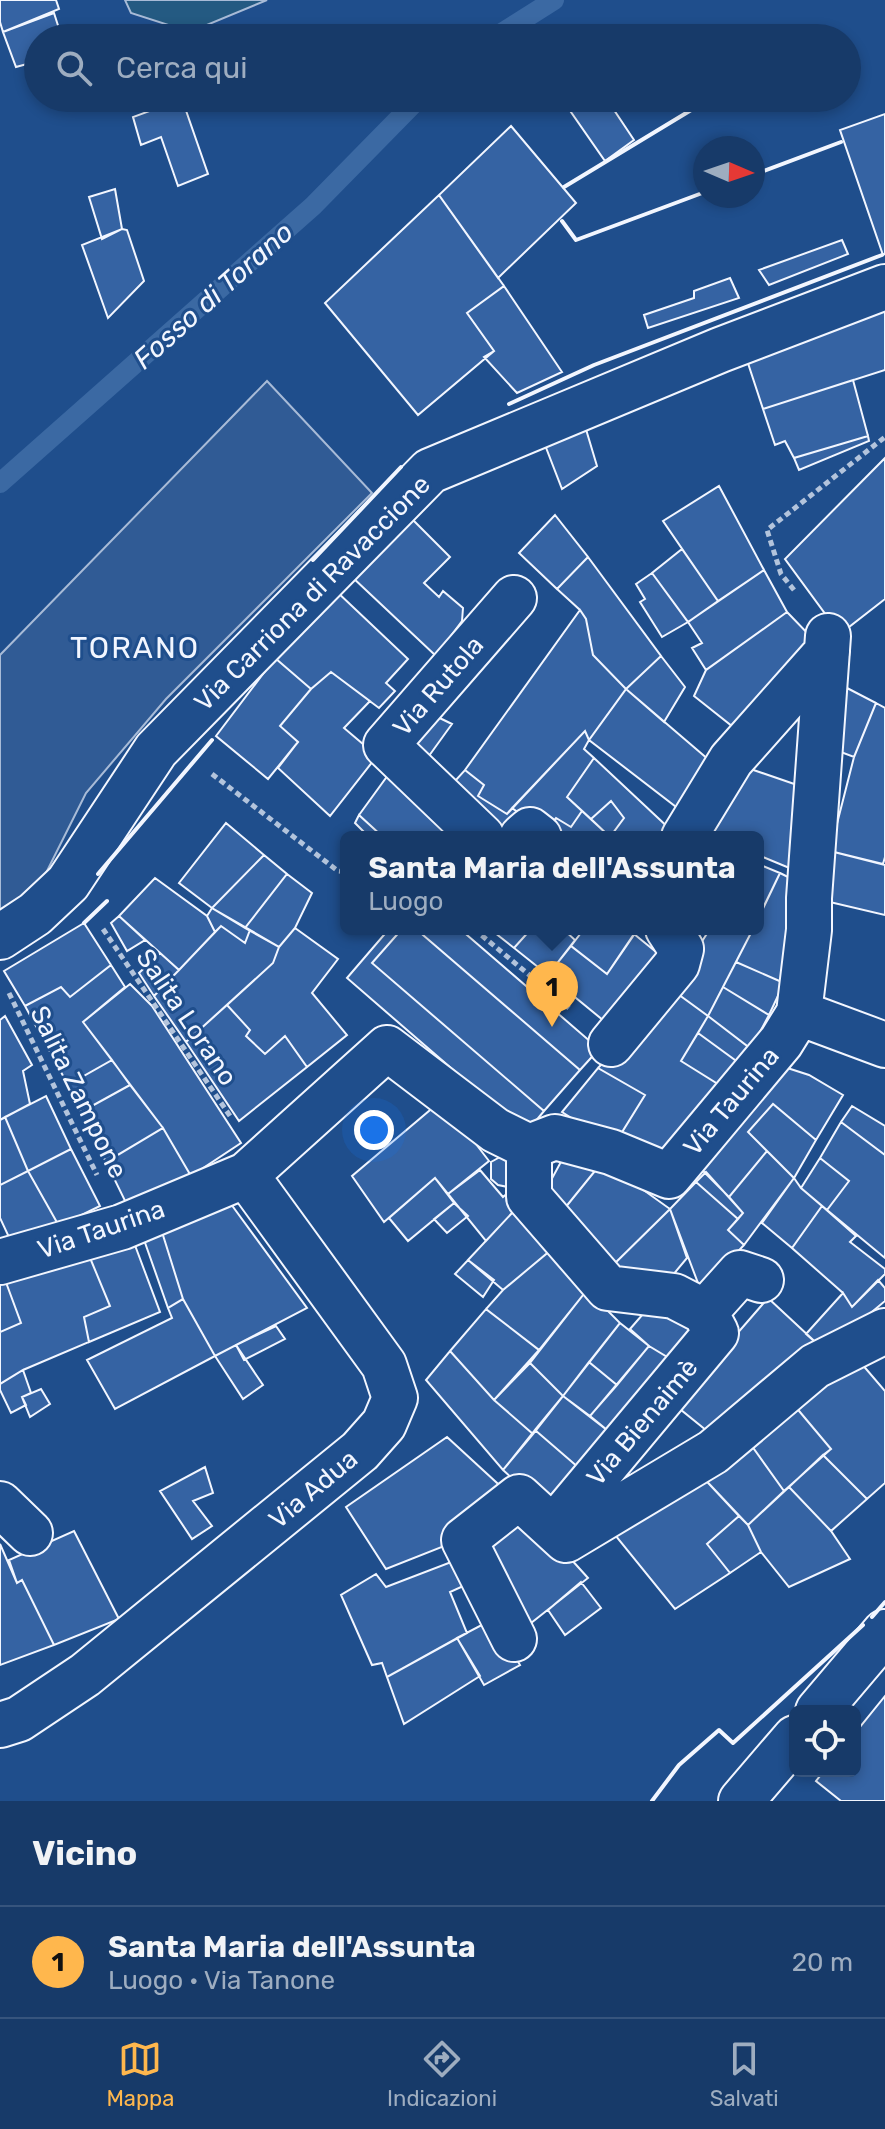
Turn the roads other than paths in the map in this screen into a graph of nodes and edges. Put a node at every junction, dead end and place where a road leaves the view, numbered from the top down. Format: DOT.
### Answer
graph roads {
  1 [pos="885,287"];
  2 [pos="514,598"];
  3 [pos="476,831"];
  4 [pos="688,831"];
  5 [pos="672,935"];
  6 [pos="0,937"];
  7 [pos="799,1013"];
  8 [pos="611,1044"];
  9 [pos="885,1045"];
  10 [pos="529,1147"];
  11 [pos="246,1175"];
  12 [pos="0,1262"];
  13 [pos="761,1280"];
  14 [pos="705,1312"];
  15 [pos="885,1331"];
  16 [pos="553,1528"];
  17 [pos="885,1632"];
  18 [pos="514,1639"];
  19 [pos="823,1705"];
  20 [pos="0,1725"];
  21 [pos="789,1745"];
  22 [pos="741,1801"];
  1 -- 6 [label="street, Via Carriona di Ravaccione"];
  2 -- 3 [label="street, Via Rutola"];
  4 -- 7 [label="street, Via Taurina"];
  5 -- 8 [label="street"];
  7 -- 9 [label="street"];
  7 -- 10 [label="street, Via Taurina"];
  10 -- 11 [label="street, Via Taurina"];
  10 -- 14 [label="street"];
  11 -- 12 [label="street, Via Taurina"];
  11 -- 20 [label="street, Via Adua"];
  13 -- 14 [label="street"];
  14 -- 16 [label="street, Via Bienaimè"];
  15 -- 16 [label="street"];
  16 -- 18 [label="street"];
  17 -- 19 [label="street"];
  21 -- 22 [label="street"];
}
